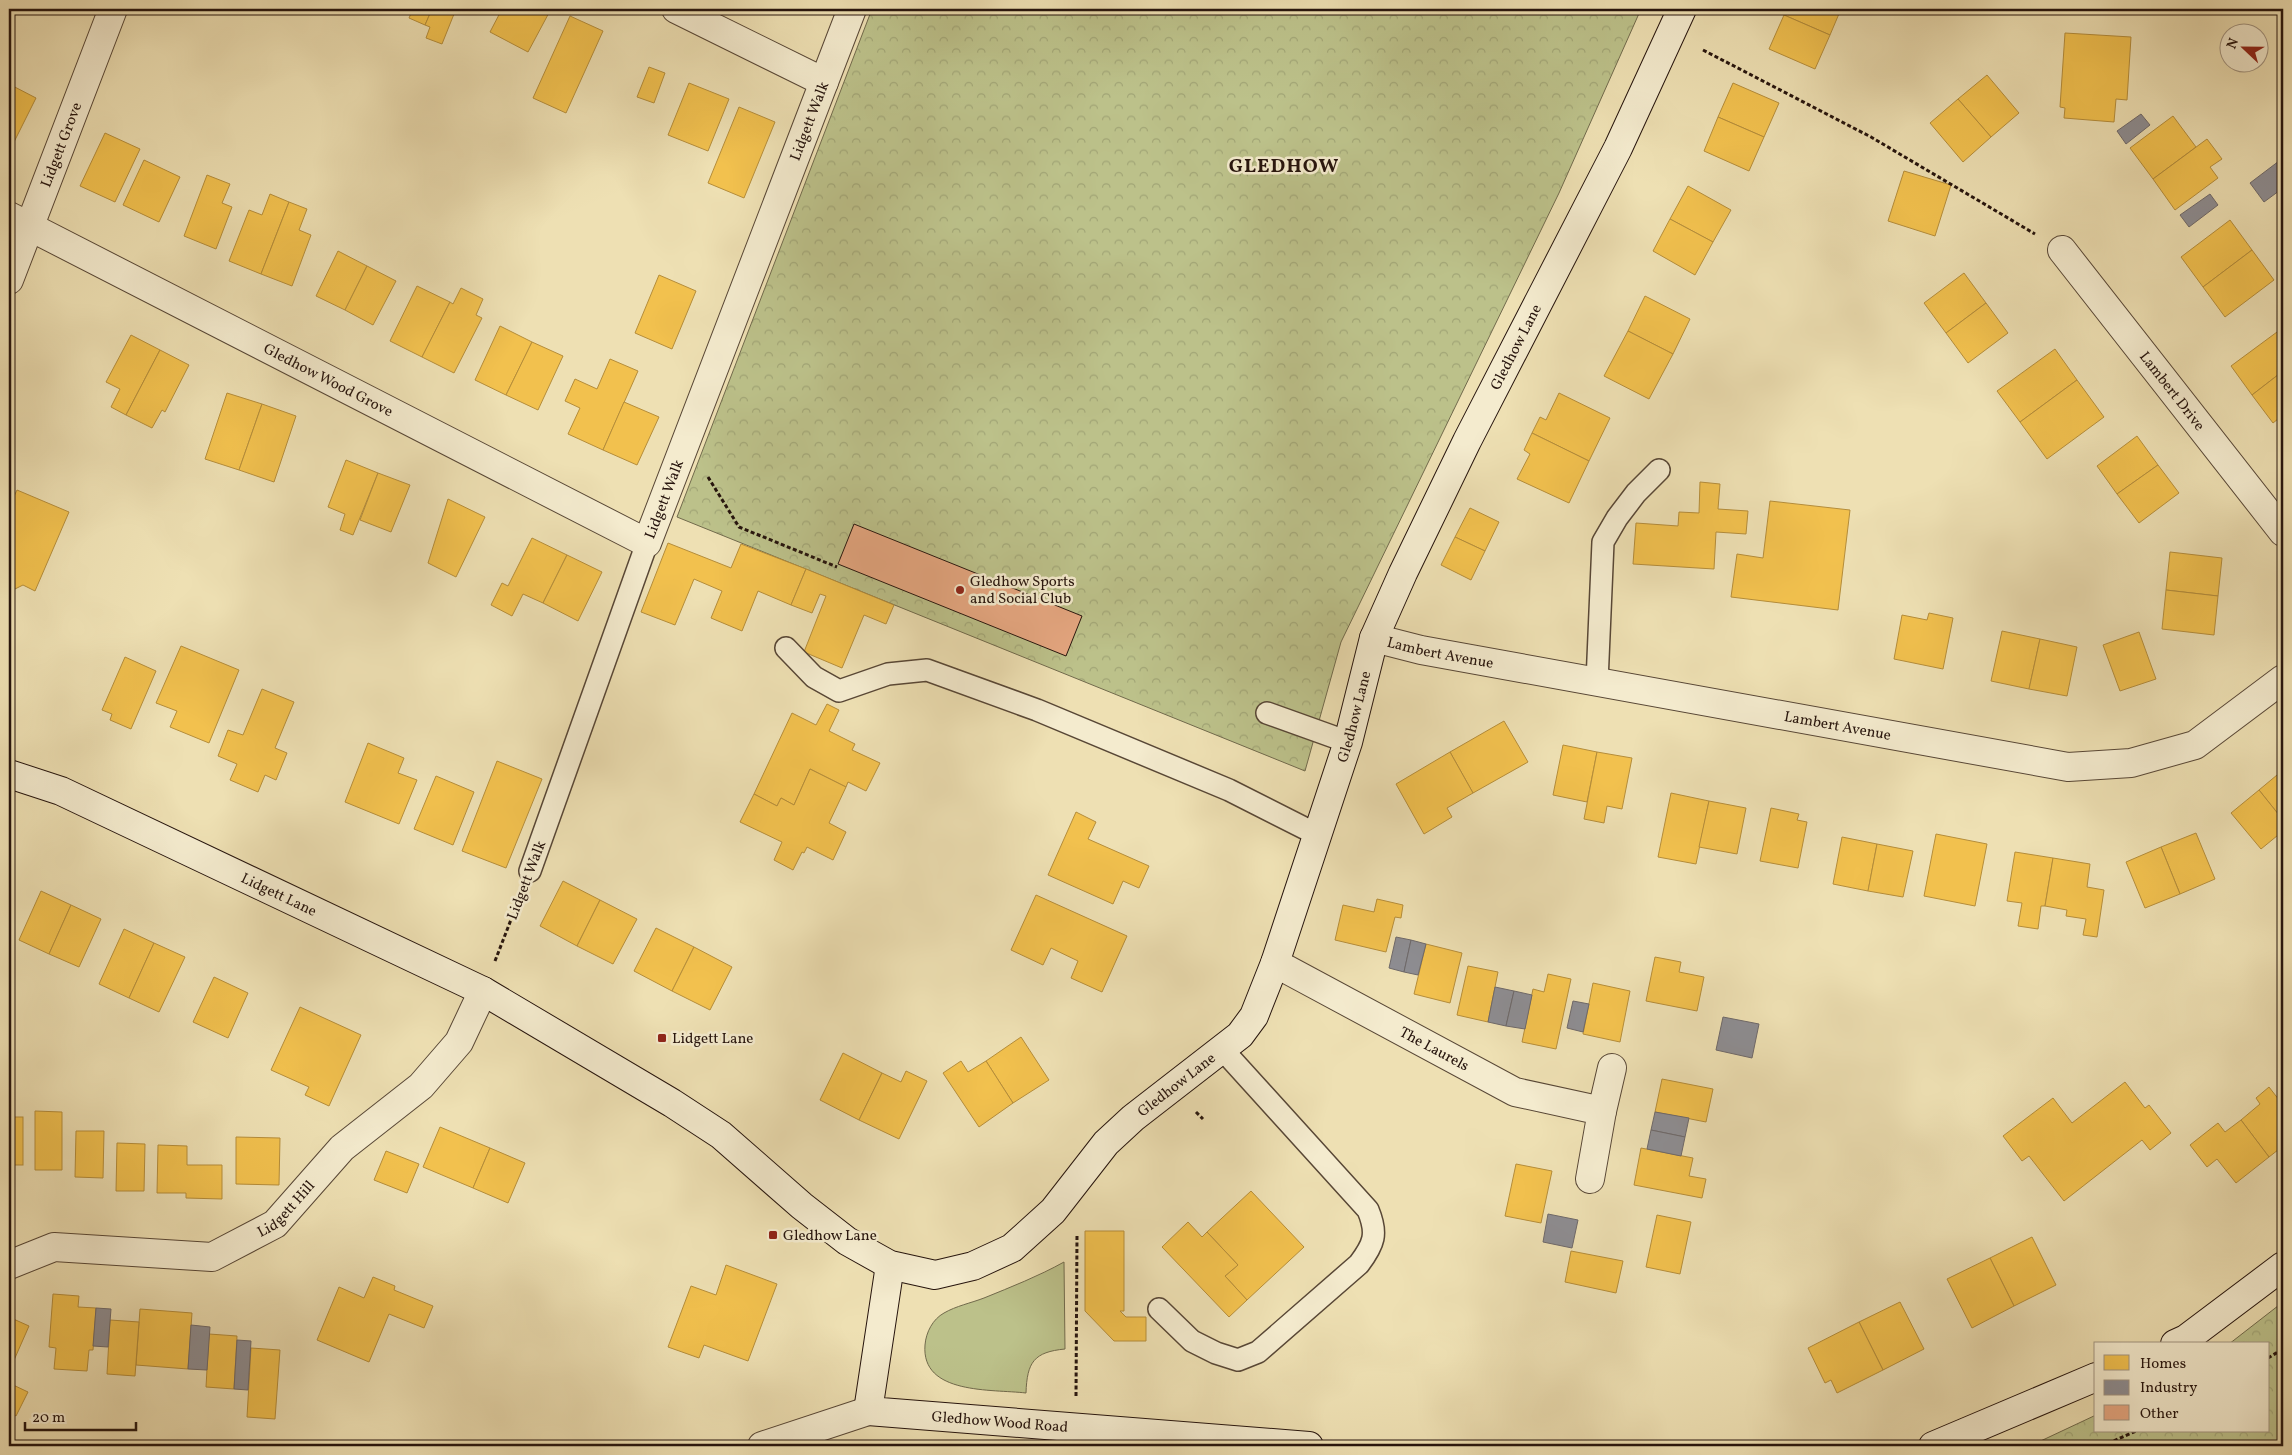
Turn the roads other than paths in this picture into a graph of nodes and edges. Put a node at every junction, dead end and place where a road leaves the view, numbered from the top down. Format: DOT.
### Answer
graph roads {
  1 [pos="112,9"];
  2 [pos="676,9"];
  3 [pos="852,9"];
  4 [pos="1682,9"];
  5 [pos="824,82"];
  6 [pos="19,221"];
  7 [pos="2062,250"];
  8 [pos="9,280"];
  9 [pos="1659,470"];
  10 [pos="2283,532"];
  11 [pos="648,543"];
  12 [pos="1374,638"];
  13 [pos="786,648"];
  14 [pos="2283,679"];
  15 [pos="1597,682"];
  16 [pos="1267,713"];
  17 [pos="1348,742"];
  18 [pos="9,774"];
  19 [pos="1318,835"];
  20 [pos="530,871"];
  21 [pos="1275,963"];
  22 [pos="483,992"];
  23 [pos="1222,1049"];
  24 [pos="1612,1068"];
  25 [pos="1602,1111"];
  26 [pos="1590,1179"];
  27 [pos="9,1265"];
  28 [pos="890,1265"];
  29 [pos="2283,1266"];
  30 [pos="1159,1309"];
  31 [pos="2179,1342"];
  32 [pos="2094,1378"];
  33 [pos="868,1411"];
  34 [pos="762,1446"];
  35 [pos="1309,1446"];
  36 [pos="1933,1446"];
  1 -- 6 [label="street, Lidgett Grove"];
  2 -- 5 [label="street"];
  3 -- 5 [label="street, Lidgett Walk"];
  4 -- 12 [label="street, Gledhow Lane"];
  5 -- 11 [label="street, Lidgett Walk"];
  6 -- 8 [label="street, Lidgett Grove"];
  6 -- 11 [label="street, Gledhow Wood Grove"];
  7 -- 10 [label="street, Lambert Drive"];
  9 -- 15 [label="lane"];
  11 -- 20 [label="lane, Lidgett Walk"];
  12 -- 15 [label="street, Lambert Avenue"];
  12 -- 17 [label="street, Gledhow Lane"];
  13 -- 19 [label="lane"];
  14 -- 15 [label="street, Lambert Avenue"];
  16 -- 17 [label="lane"];
  17 -- 19 [label="street, Gledhow Lane"];
  18 -- 22 [label="street, Lidgett Lane"];
  19 -- 21 [label="street, Gledhow Lane"];
  21 -- 23 [label="street, Gledhow Lane"];
  21 -- 25 [label="street, The Laurels"];
  22 -- 27 [label="street, Lidgett Hill"];
  22 -- 28 [label="street, Lidgett Lane"];
  23 -- 28 [label="street, Gledhow Lane"];
  23 -- 30 [label="lane"];
  24 -- 25 [label="street"];
  25 -- 26 [label="street"];
  28 -- 33 [label="street"];
  29 -- 31 [label="street"];
  32 -- 36 [label="street"];
  33 -- 34 [label="street"];
  33 -- 35 [label="street, Gledhow Wood Road"];
}
